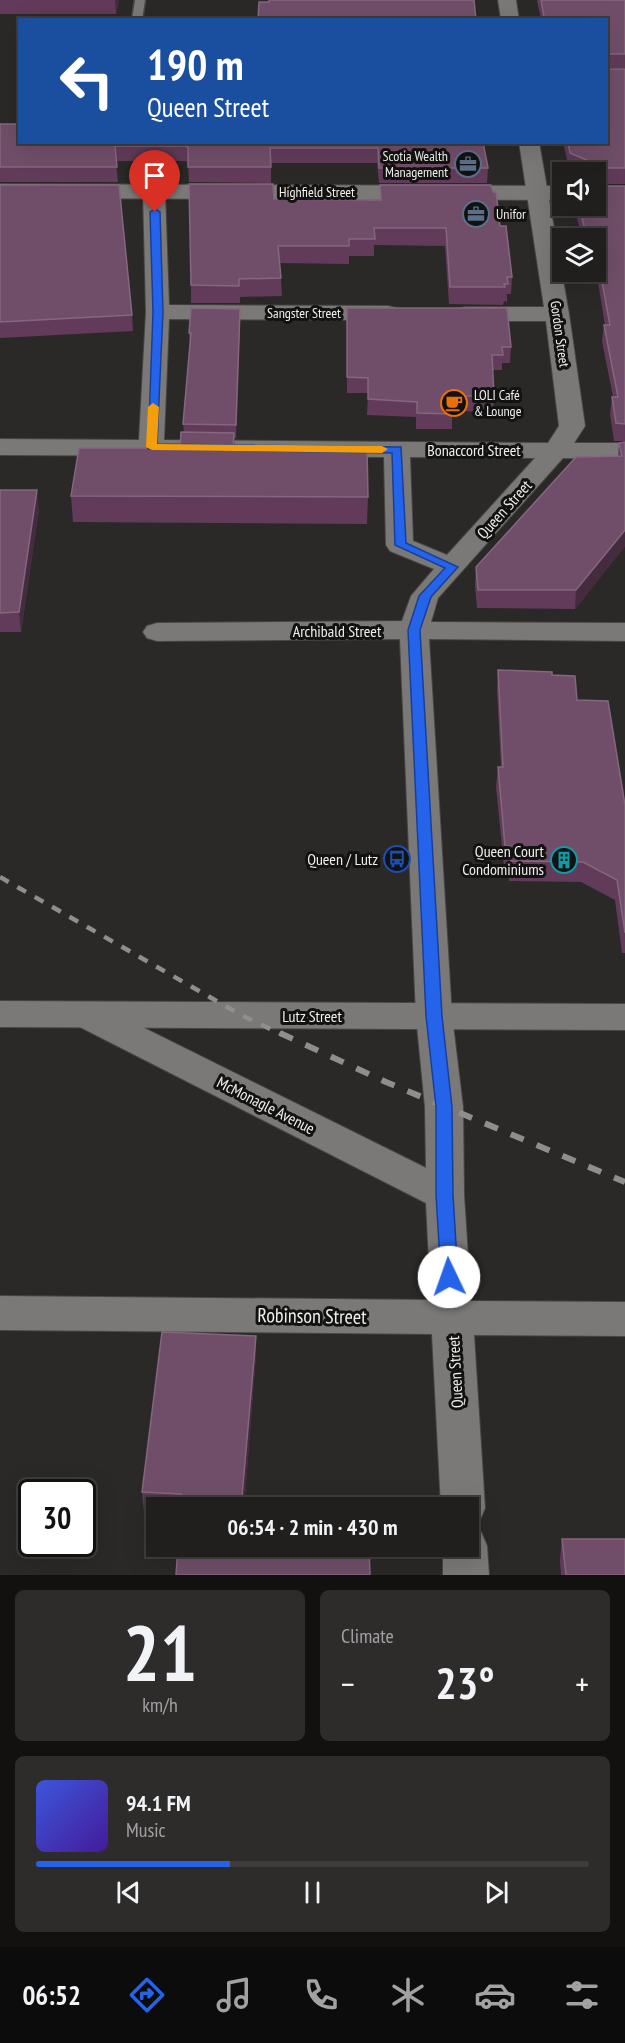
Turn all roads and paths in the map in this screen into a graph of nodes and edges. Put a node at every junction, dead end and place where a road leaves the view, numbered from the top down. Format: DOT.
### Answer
graph roads {
  1 [pos="140,0"];
  2 [pos="507,0"];
  3 [pos="137,18"];
  4 [pos="510,18"];
  5 [pos="529,144"];
  6 [pos="0,191"];
  7 [pos="154,192"];
  8 [pos="538,193"];
  9 [pos="552,193"];
  10 [pos="158,312"];
  11 [pos="410,313"];
  12 [pos="444,314"];
  13 [pos="557,314"];
  14 [pos="0,447"];
  15 [pos="152,447"];
  16 [pos="397,450"];
  17 [pos="556,451"];
  18 [pos="625,451"];
  19 [pos="452,567"];
  20 [pos="414,630"];
  21 [pos="157,632"];
  22 [pos="625,632"];
  23 [pos="0,1014"];
  24 [pos="87,1015"];
  25 [pos="434,1016"];
  26 [pos="625,1017"];
  27 [pos="445,1195"];
  28 [pos="0,1313"];
  29 [pos="452,1318"];
  30 [pos="625,1319"];
  31 [pos="462,1497"];
  32 [pos="465,1557"];
  33 [pos="466,1575"];
  1 -- 3 [label="lane"];
  2 -- 4 [label="street"];
  5 -- 8 [label="street, Gordon Street"];
  6 -- 7 [label="street, Highfield Street"];
  7 -- 8 [label="street, Highfield Street"];
  7 -- 10 [label="street"];
  8 -- 9 [label="street, Highfield Street"];
  8 -- 13 [label="street, Gordon Street"];
  10 -- 11 [label="street, Sangster Street"];
  10 -- 15 [label="street"];
  12 -- 13 [label="street"];
  13 -- 17 [label="street, Gordon Street"];
  14 -- 15 [label="street, Bonaccord Street"];
  15 -- 16 [label="street, Bonaccord Street"];
  16 -- 17 [label="street, Bonaccord Street"];
  16 -- 19 [label="street"];
  17 -- 18 [label="street, Bonaccord Street"];
  17 -- 19 [label="street, Queen Street"];
  19 -- 20 [label="street, Queen Street"];
  20 -- 21 [label="street, Archibald Street"];
  20 -- 22 [label="street, Archibald Street"];
  20 -- 25 [label="street, Queen Street"];
  23 -- 24 [label="street, Lutz Street"];
  24 -- 25 [label="street, Lutz Street"];
  24 -- 27 [label="street, McMonagle Avenue"];
  25 -- 26 [label="street, Lutz Street"];
  25 -- 27 [label="street, Queen Street"];
  27 -- 29 [label="street, Queen Street"];
  28 -- 29 [label="street, Robinson Street"];
  29 -- 30 [label="street, Robinson Street"];
  29 -- 31 [label="street, Queen Street"];
  32 -- 33 [label="street"];
}
